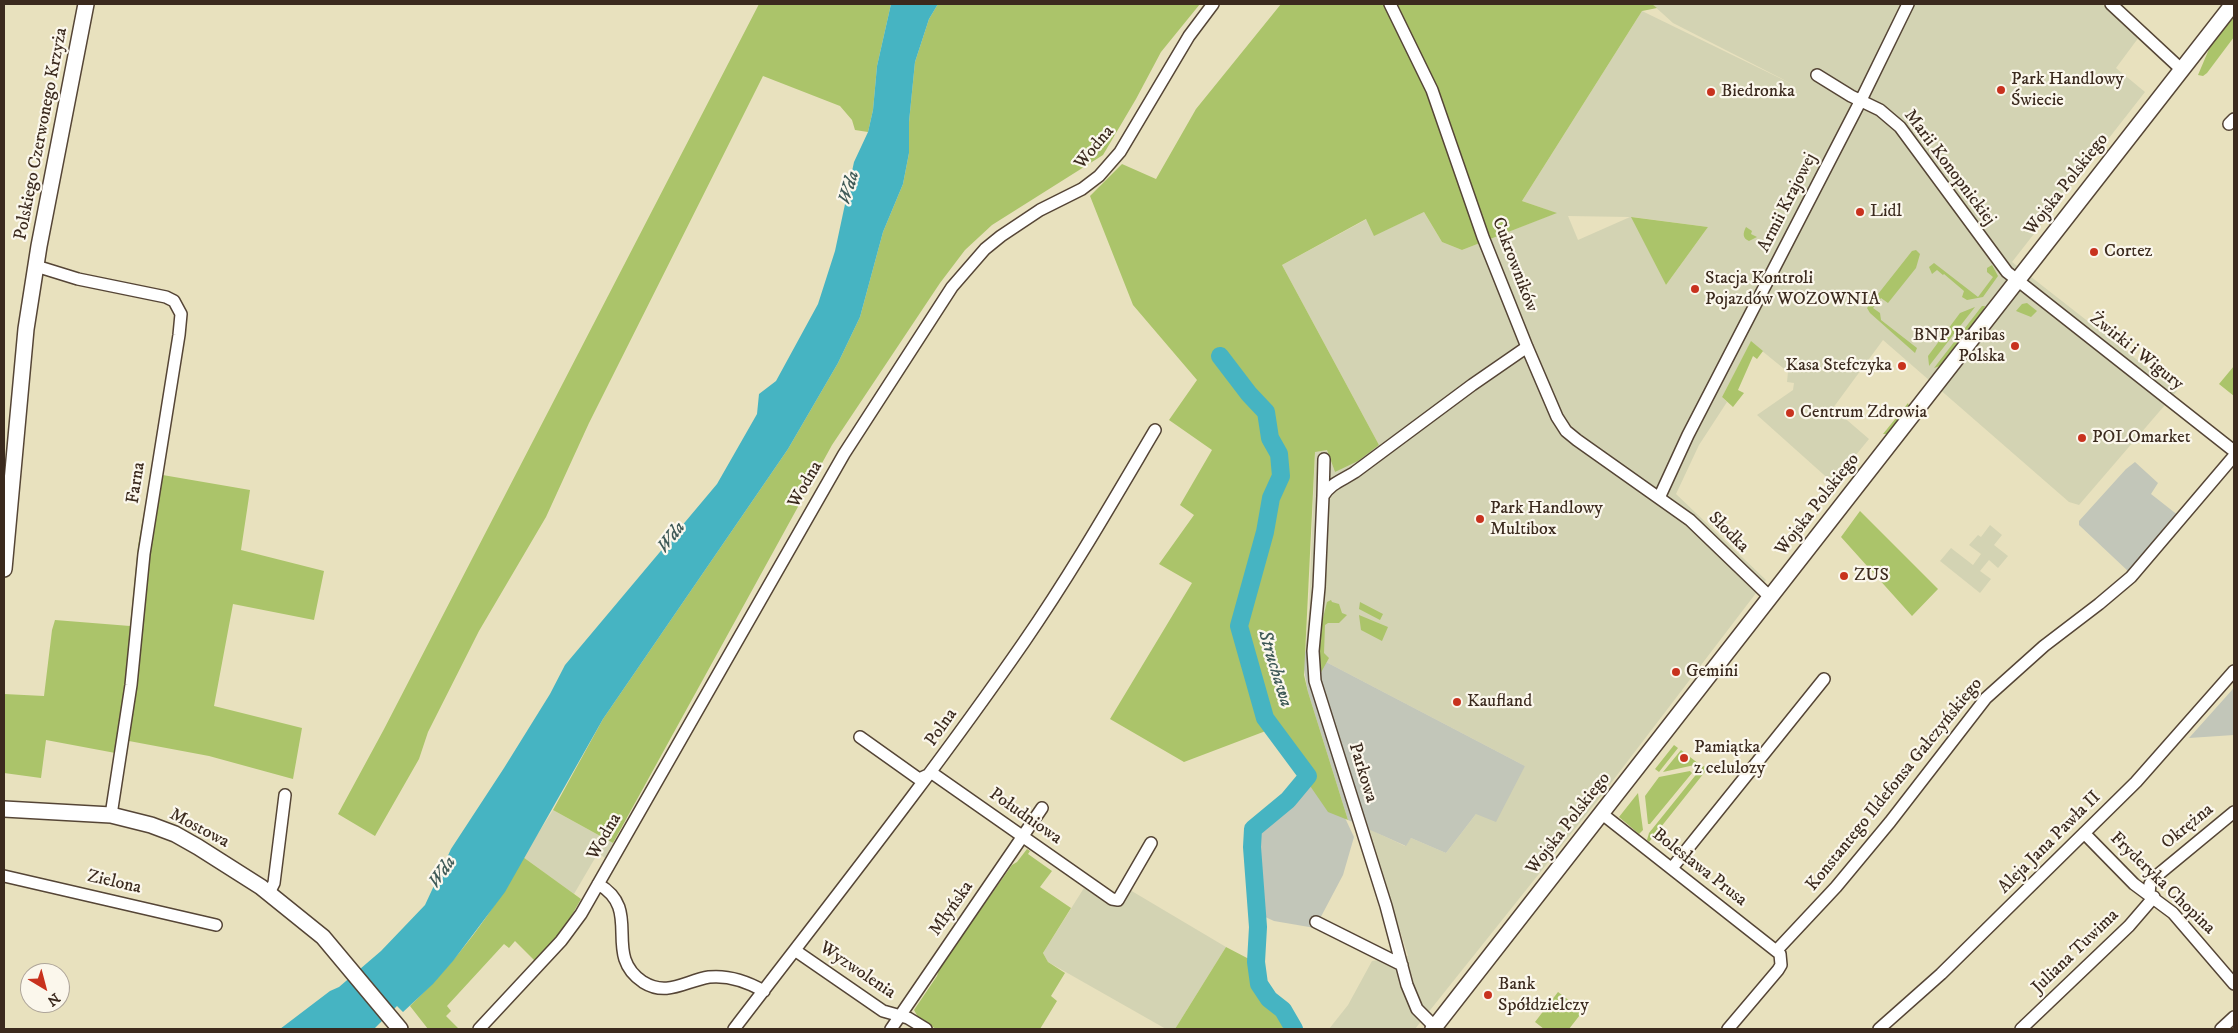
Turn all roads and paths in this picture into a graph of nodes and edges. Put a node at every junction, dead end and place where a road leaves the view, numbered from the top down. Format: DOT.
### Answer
graph roads {
  1 [pos="86,4"];
  2 [pos="1213,4"];
  3 [pos="1390,4"];
  4 [pos="1908,4"];
  5 [pos="2111,4"];
  6 [pos="2233,4"];
  7 [pos="2182,70"];
  8 [pos="1817,75"];
  9 [pos="1861,100"];
  10 [pos="36,266"];
  11 [pos="2016,280"];
  12 [pos="1527,347"];
  13 [pos="1155,430"];
  14 [pos="2234,451"];
  15 [pos="2234,456"];
  16 [pos="1324,459"];
  17 [pos="8,491"];
  18 [pos="1323,496"];
  19 [pos="1659,498"];
  20 [pos="4,569"];
  21 [pos="1770,597"];
  22 [pos="2234,671"];
  23 [pos="1824,679"];
  24 [pos="860,737"];
  25 [pos="932,773"];
  26 [pos="285,795"];
  27 [pos="1042,808"];
  28 [pos="4,809"];
  29 [pos="2234,812"];
  30 [pos="1601,813"];
  31 [pos="111,815"];
  32 [pos="2084,833"];
  33 [pos="1024,837"];
  34 [pos="1151,844"];
  35 [pos="1672,868"];
  36 [pos="4,876"];
  37 [pos="598,884"];
  38 [pos="269,893"];
  39 [pos="2151,896"];
  40 [pos="1316,922"];
  41 [pos="216,925"];
  42 [pos="1777,950"];
  43 [pos="796,951"];
  44 [pos="1402,965"];
  45 [pos="2234,984"];
  46 [pos="764,991"];
  47 [pos="900,1016"];
  48 [pos="2234,1016"];
  49 [pos="1434,1028"];
  50 [pos="400,1029"];
  51 [pos="479,1029"];
  52 [pos="734,1029"];
  53 [pos="891,1029"];
  54 [pos="926,1029"];
  55 [pos="1728,1029"];
  56 [pos="1880,1029"];
  57 [pos="2021,1029"];
  58 [pos="2221,1029"];
  1 -- 10 [label="street, Polskiego Czerwonego Krzyża"];
  2 -- 37 [label="street, Wodna"];
  3 -- 12 [label="street, Cukrowników"];
  4 -- 9 [label="street, Armii Krajowej"];
  5 -- 7 [label="street"];
  6 -- 7 [label="street, Wojska Polskiego"];
  7 -- 11 [label="street, Wojska Polskiego"];
  8 -- 9 [label="street, Marii Konopnickiej"];
  9 -- 11 [label="street, Marii Konopnickiej"];
  9 -- 19 [label="street, Armii Krajowej"];
  10 -- 17 [label="street, Polskiego Czerwonego Krzyża"];
  10 -- 31 [label="street, Farna"];
  11 -- 14 [label="street, Żwirki i Wigury"];
  11 -- 21 [label="street, Wojska Polskiego"];
  12 -- 18 [label="street"];
  12 -- 19 [label="street, Cukrowników"];
  13 -- 25 [label="street, Polna"];
  15 -- 42 [label="street, Konstantego Ildefonsa Gałczyńskiego"];
  16 -- 18 [label="street, Parkowa"];
  17 -- 20 [label="street, Polskiego Czerwonego Krzyża"];
  18 -- 44 [label="street, Parkowa"];
  19 -- 21 [label="street, Słodka"];
  21 -- 30 [label="street, Wojska Polskiego"];
  22 -- 32 [label="street, Aleja Jana Pawła II"];
  23 -- 35 [label="street"];
  24 -- 25 [label="street"];
  25 -- 33 [label="street, Południowa"];
  25 -- 43 [label="street, Polna"];
  26 -- 38 [label="street"];
  27 -- 33 [label="street, Młyńska"];
  28 -- 31 [label="street, Mostowa"];
  29 -- 39 [label="street, Okrężna"];
  30 -- 35 [label="street, Bolesława Prusa"];
  30 -- 49 [label="street, Wojska Polskiego"];
  31 -- 38 [label="street, Mostowa"];
  32 -- 39 [label="street, Fryderyka Chopina"];
  32 -- 56 [label="street, Aleja Jana Pawła II"];
  33 -- 34 [label="street, Południowa"];
  33 -- 47 [label="street, Młyńska"];
  35 -- 42 [label="street, Bolesława Prusa"];
  36 -- 41 [label="street, Zielona"];
  37 -- 46 [label="street"];
  37 -- 51 [label="street, Wodna"];
  38 -- 50 [label="street, Mostowa"];
  39 -- 45 [label="street, Fryderyka Chopina"];
  39 -- 57 [label="street, Juliana Tuwima"];
  40 -- 44 [label="street"];
  42 -- 55 [label="street"];
  43 -- 46 [label="street, Polna"];
  43 -- 47 [label="street, Wyzwolenia"];
  44 -- 49 [label="street, Parkowa"];
  46 -- 52 [label="street, Polna"];
  47 -- 53 [label="street, Młyńska"];
  47 -- 54 [label="street, Wyzwolenia"];
  48 -- 58 [label="street"];
}
